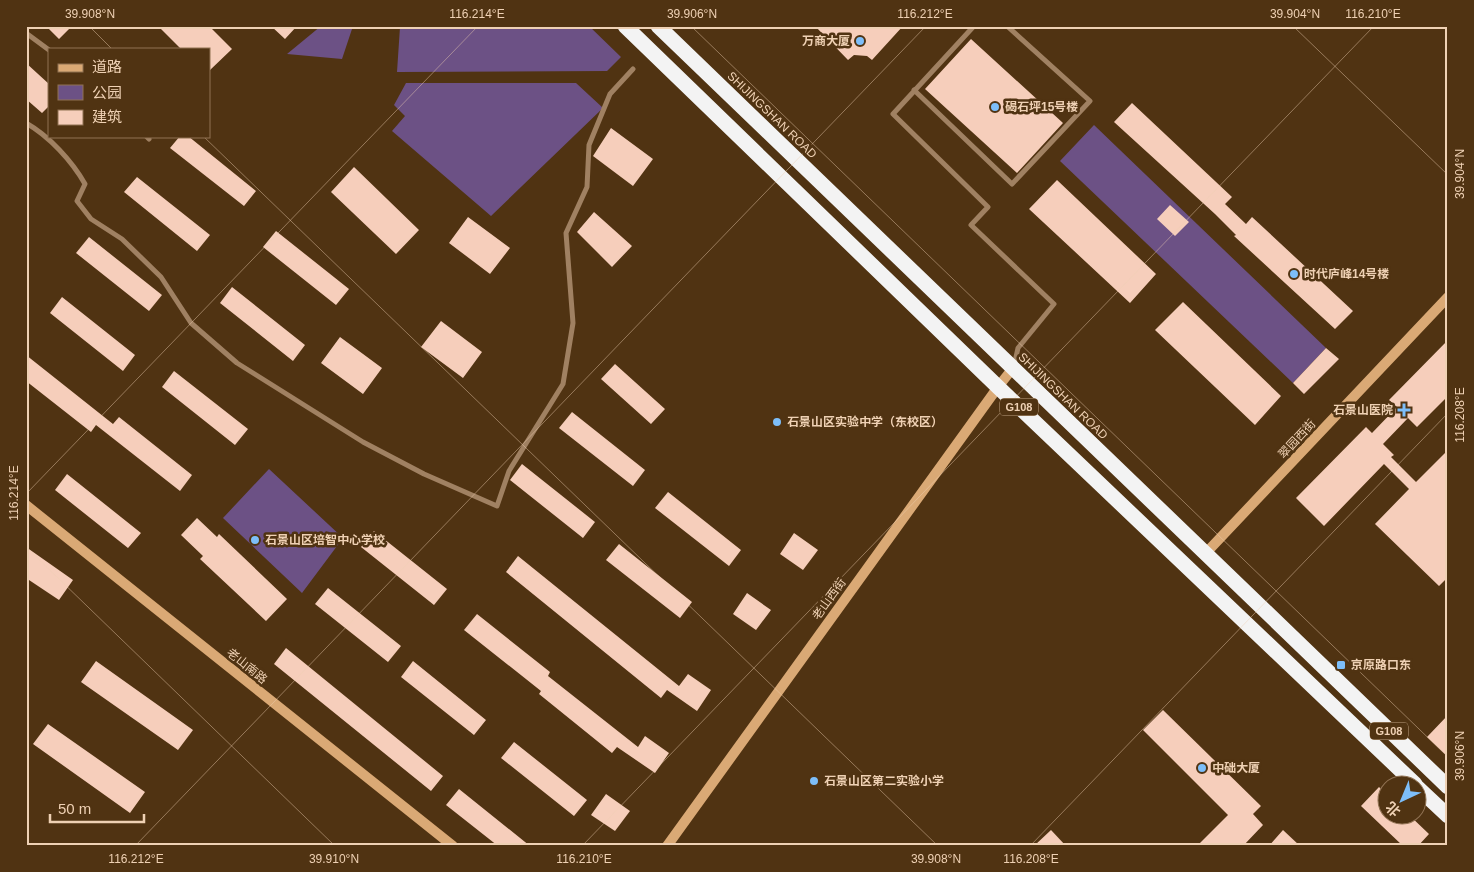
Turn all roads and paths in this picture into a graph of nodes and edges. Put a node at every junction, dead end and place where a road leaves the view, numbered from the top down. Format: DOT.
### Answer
graph roads {
  1 [pos="625,26"];
  2 [pos="658,26"];
  3 [pos="974,26"];
  4 [pos="1007,26"];
  5 [pos="26,33"];
  6 [pos="48,49"];
  7 [pos="633,68"];
  8 [pos="914,90"];
  9 [pos="26,123"];
  10 [pos="1448,297"];
  11 [pos="1013,368"];
  12 [pos="998,387"];
  13 [pos="26,505"];
  14 [pos="1205,554"];
  15 [pos="1404,774"];
  16 [pos="1448,787"];
  17 [pos="1426,795"];
  18 [pos="1448,816"];
  19 [pos="453,846"];
  20 [pos="667,846"];
  1 -- 12 [label="highway, G108"];
  2 -- 11 [label="highway, SHIJINGSHAN ROAD / G108"];
  3 -- 8 [label="street"];
  4 -- 8 [label="street"];
  5 -- 6 [label="street"];
  7 -- 9 [label="street"];
  8 -- 11 [label="street"];
  10 -- 14 [label="street, 翠园西街"];
  11 -- 12 [label="street, 老山西街"];
  11 -- 14 [label="highway, SHIJINGSHAN ROAD / G108"];
  12 -- 15 [label="highway, G108"];
  12 -- 20 [label="street, 老山西街"];
  13 -- 19 [label="street, 老山南路"];
  14 -- 16 [label="highway, SHIJINGSHAN ROAD / G108"];
  17 -- 18 [label="highway, G108"];
}
